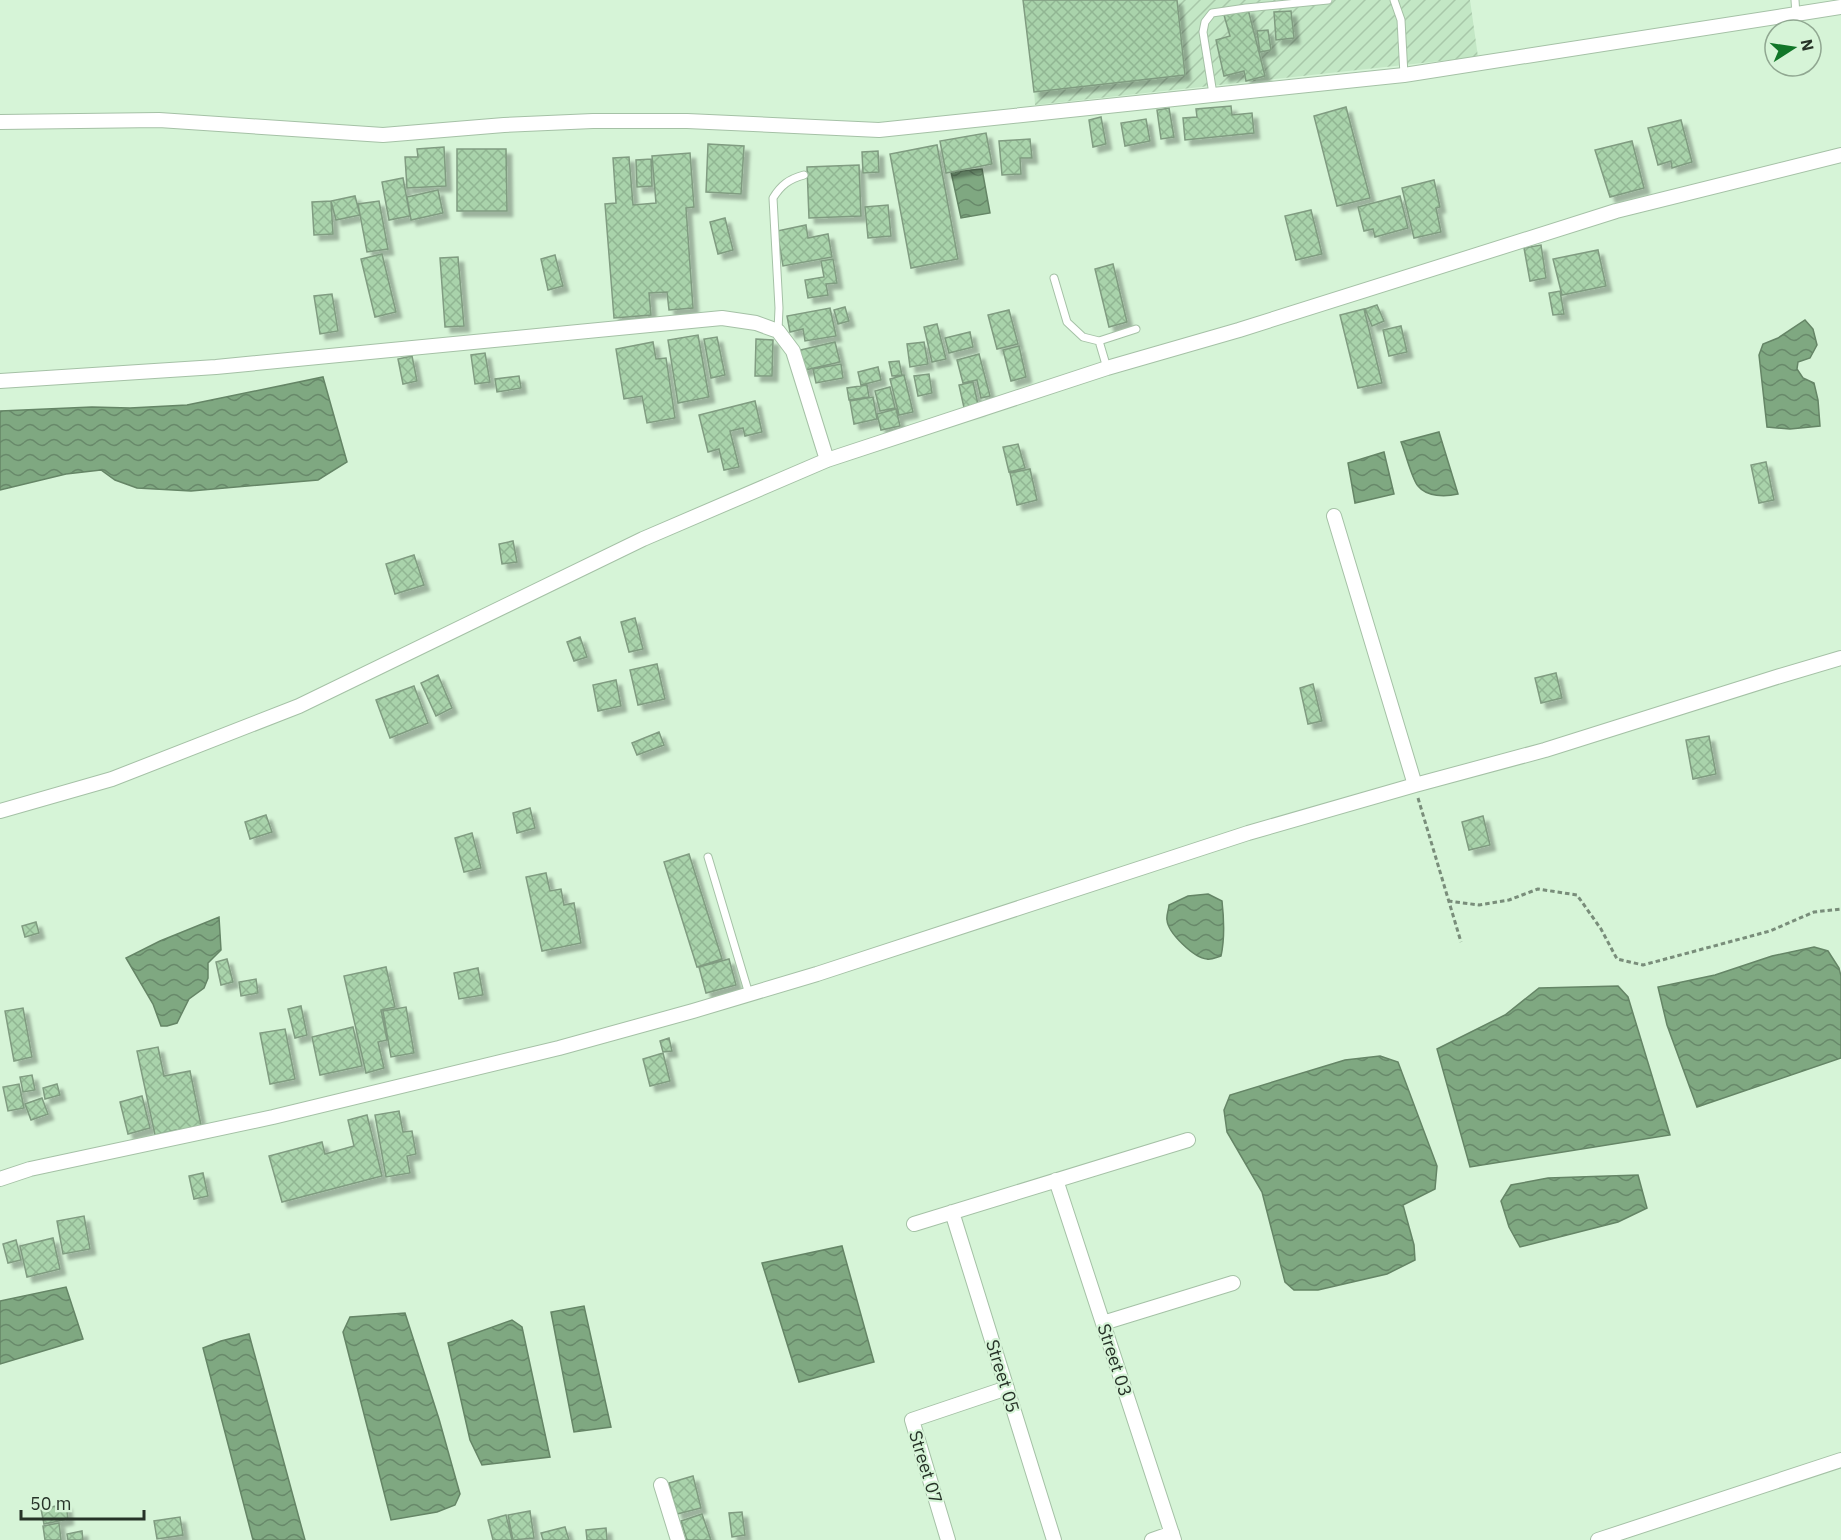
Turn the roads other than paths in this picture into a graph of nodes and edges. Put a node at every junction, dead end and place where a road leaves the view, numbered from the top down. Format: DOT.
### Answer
graph roads {
  1 [pos="1328,0"];
  2 [pos="1394,0"];
  3 [pos="1795,0"];
  4 [pos="1841,7"];
  5 [pos="1796,15"];
  6 [pos="1404,75"];
  7 [pos="1214,94"];
  8 [pos="0,122"];
  9 [pos="1841,155"];
  10 [pos="804,175"];
  11 [pos="1054,278"];
  12 [pos="1136,329"];
  13 [pos="778,331"];
  14 [pos="1099,341"];
  15 [pos="1107,368"];
  16 [pos="0,381"];
  17 [pos="828,460"];
  18 [pos="1334,516"];
  19 [pos="1841,658"];
  20 [pos="1415,785"];
  21 [pos="0,811"];
  22 [pos="708,858"];
  23 [pos="748,994"];
  24 [pos="1188,1140"];
  25 [pos="0,1179"];
  26 [pos="1056,1180"];
  27 [pos="952,1212"];
  28 [pos="915,1224"];
  29 [pos="1233,1282"];
  30 [pos="1103,1323"];
  31 [pos="1007,1389"];
  32 [pos="1839,1466"];
  33 [pos="661,1485"];
  34 [pos="1173,1537"];
  35 [pos="678,1540"];
  36 [pos="948,1540"];
  37 [pos="1054,1540"];
  38 [pos="1152,1540"];
  39 [pos="1598,1540"];
  1 -- 7 [label="lane"];
  2 -- 6 [label="lane"];
  3 -- 5 [label="lane"];
  4 -- 5 [label="street"];
  5 -- 6 [label="street"];
  6 -- 7 [label="street"];
  7 -- 8 [label="street"];
  9 -- 15 [label="street"];
  10 -- 13 [label="lane"];
  11 -- 14 [label="lane"];
  12 -- 14 [label="lane"];
  13 -- 16 [label="street"];
  13 -- 17 [label="street"];
  14 -- 15 [label="lane"];
  15 -- 17 [label="street"];
  17 -- 21 [label="street"];
  18 -- 20 [label="street"];
  19 -- 20 [label="street"];
  20 -- 23 [label="street"];
  22 -- 23 [label="lane"];
  23 -- 25 [label="street"];
  24 -- 26 [label="street"];
  26 -- 27 [label="street"];
  26 -- 30 [label="street, Street 03"];
  27 -- 28 [label="street"];
  27 -- 31 [label="street, Street 05"];
  29 -- 30 [label="street"];
  30 -- 34 [label="street, Street 03"];
  31 -- 36 [label="street, Street 07"];
  31 -- 37 [label="street, Street 05"];
  32 -- 39 [label="street"];
  33 -- 35 [label="street"];
  34 -- 38 [label="street"];
}
